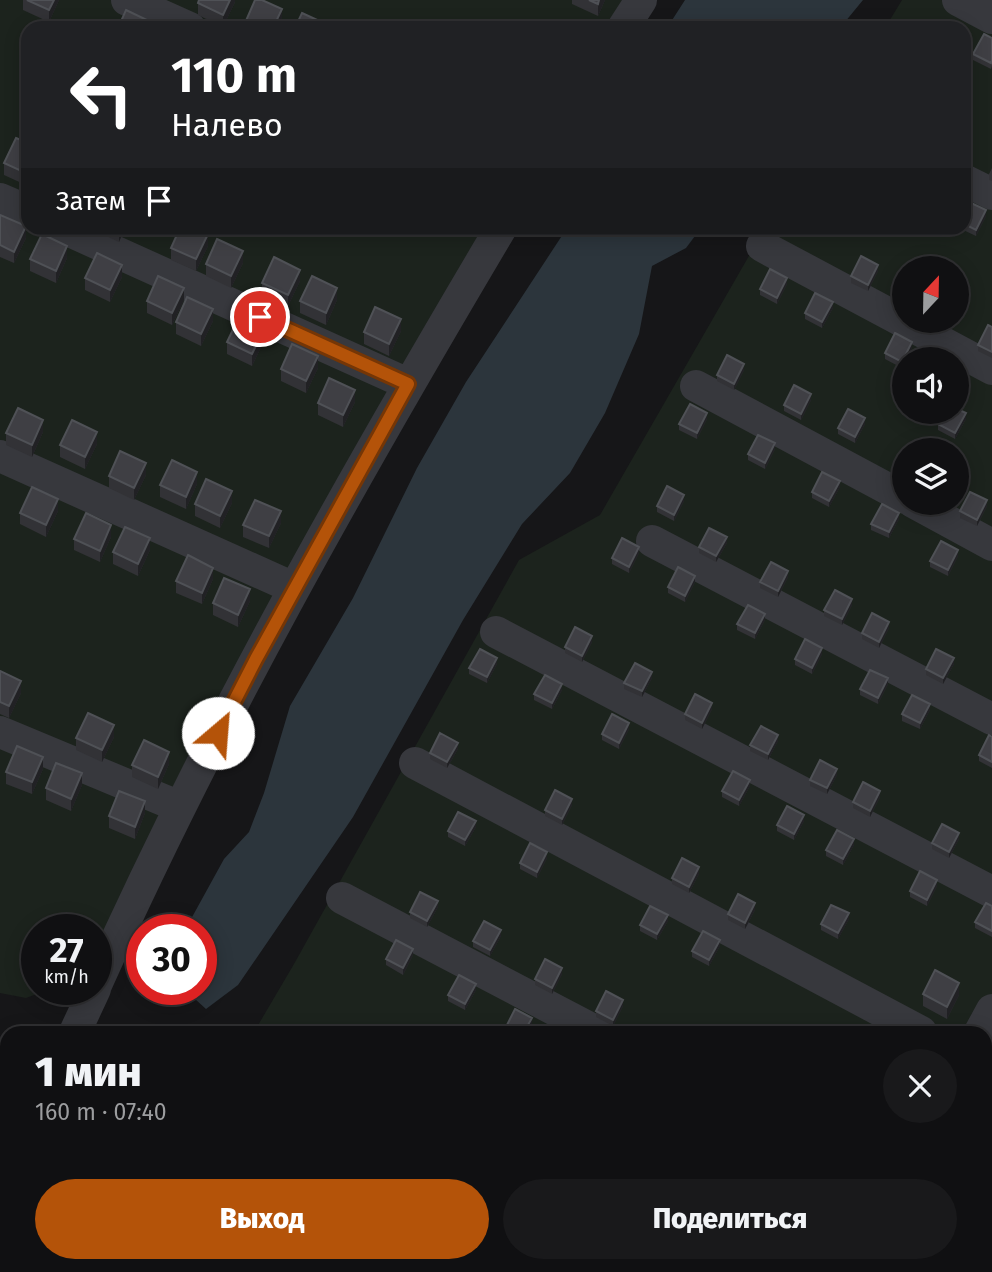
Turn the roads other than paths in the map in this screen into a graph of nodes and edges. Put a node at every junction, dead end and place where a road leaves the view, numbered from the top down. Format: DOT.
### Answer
graph roads {
  1 [pos="127,0"];
  2 [pos="641,0"];
  3 [pos="958,0"];
  4 [pos="992,18"];
  5 [pos="174,21"];
  6 [pos="628,21"];
  7 [pos="971,184"];
  8 [pos="992,194"];
  9 [pos="0,199"];
  10 [pos="21,208"];
  11 [pos="78,235"];
  12 [pos="497,235"];
  13 [pos="762,246"];
  14 [pos="992,369"];
  15 [pos="408,384"];
  16 [pos="696,386"];
  17 [pos="0,456"];
  18 [pos="892,491"];
  19 [pos="937,515"];
  20 [pos="652,541"];
  21 [pos="992,545"];
  22 [pos="294,588"];
  23 [pos="496,632"];
  24 [pos="992,719"];
  25 [pos="0,732"];
  26 [pos="415,763"];
  27 [pos="180,807"];
  28 [pos="992,892"];
  29 [pos="342,898"];
  30 [pos="112,949"];
  31 [pos="87,1005"];
  32 [pos="992,1010"];
  33 [pos="78,1026"];
  34 [pos="586,1026"];
  35 [pos="910,1026"];
  36 [pos="983,1026"];
  1 -- 5 [label="street"];
  2 -- 6 [label="street"];
  3 -- 4 [label="street"];
  7 -- 8 [label="street"];
  9 -- 10 [label="street"];
  11 -- 15 [label="street"];
  12 -- 15 [label="street"];
  13 -- 14 [label="street"];
  15 -- 22 [label="street"];
  16 -- 18 [label="street"];
  17 -- 22 [label="street"];
  19 -- 21 [label="street"];
  20 -- 24 [label="street"];
  22 -- 27 [label="street"];
  23 -- 28 [label="street"];
  25 -- 27 [label="street"];
  26 -- 35 [label="street"];
  27 -- 30 [label="street"];
  29 -- 34 [label="street"];
  31 -- 33 [label="street"];
  32 -- 36 [label="street"];
}
